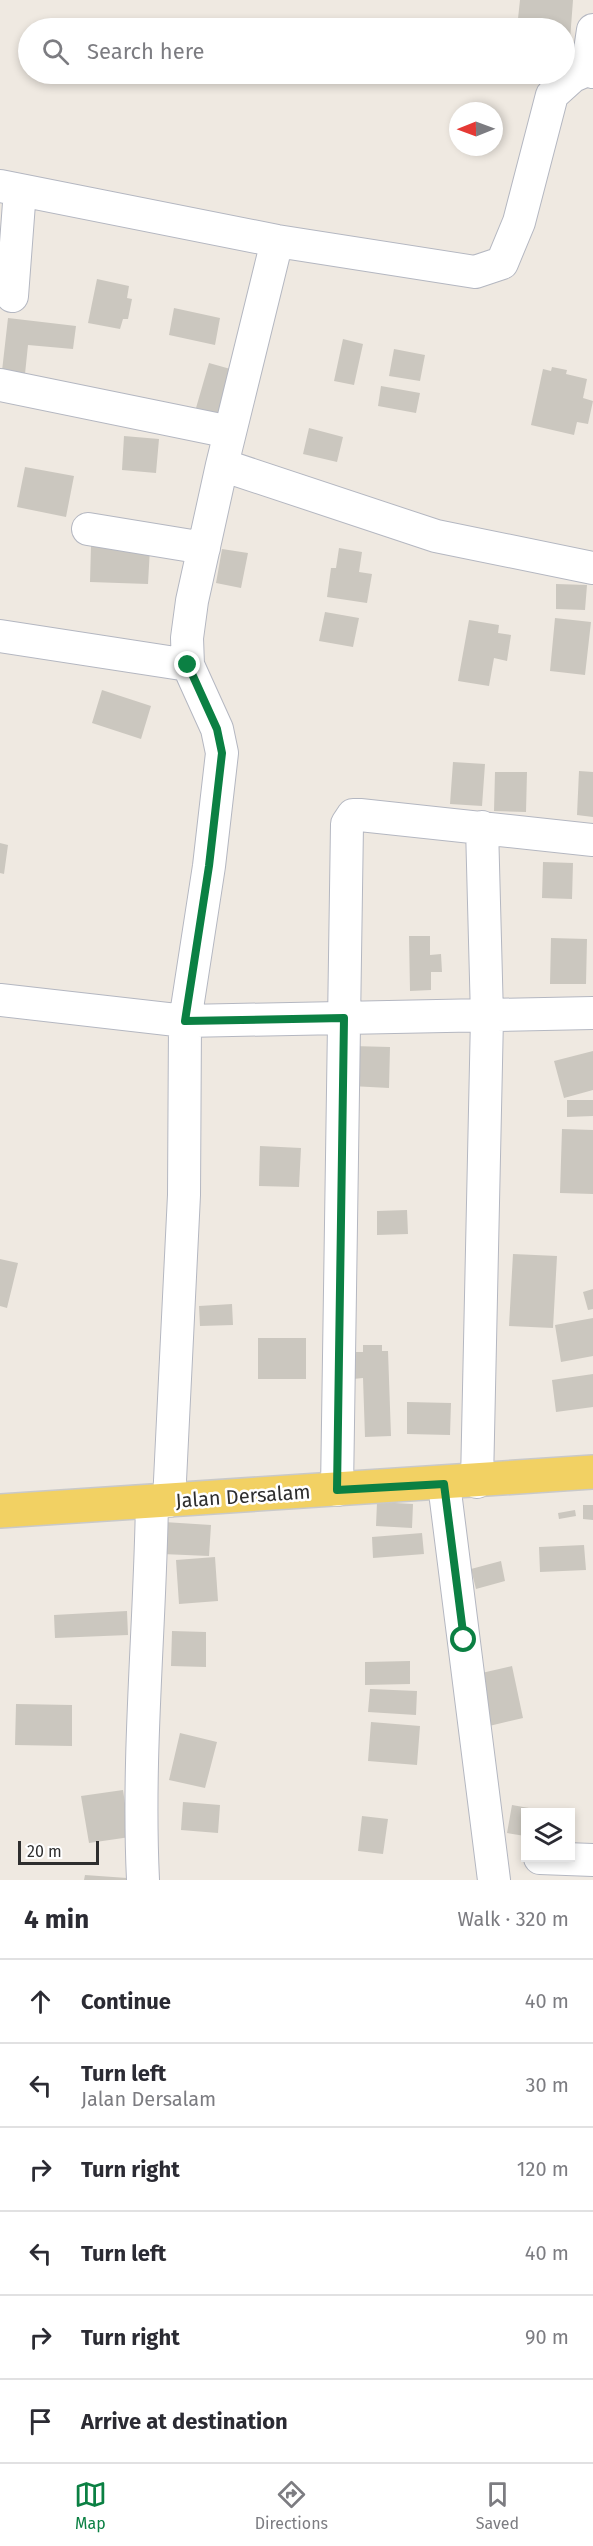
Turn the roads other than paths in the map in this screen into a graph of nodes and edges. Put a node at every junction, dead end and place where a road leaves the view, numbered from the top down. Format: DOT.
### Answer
graph roads {
  1 [pos="593,30"];
  2 [pos="590,71"];
  3 [pos="575,75"];
  4 [pos="564,84"];
  5 [pos="10,188"];
  6 [pos="277,241"];
  7 [pos="12,296"];
  8 [pos="0,385"];
  9 [pos="230,432"];
  10 [pos="222,465"];
  11 [pos="88,529"];
  12 [pos="204,548"];
  13 [pos="593,568"];
  14 [pos="0,636"];
  15 [pos="188,665"];
  16 [pos="482,827"];
  17 [pos="593,840"];
  18 [pos="0,1000"];
  19 [pos="593,1013"];
  20 [pos="488,1017"];
  21 [pos="344,1018"];
  22 [pos="185,1021"];
  23 [pos="593,1472"];
  24 [pos="477,1482"];
  25 [pos="444,1484"];
  26 [pos="337,1490"];
  27 [pos="160,1501"];
  28 [pos="0,1511"];
  29 [pos="521,1858"];
  30 [pos="575,1859"];
  31 [pos="593,1860"];
  32 [pos="493,1868"];
  33 [pos="143,1880"];
  1 -- 2 [label="street"];
  2 -- 3 [label="street"];
  4 -- 6 [label="street"];
  5 -- 6 [label="street"];
  5 -- 7 [label="street"];
  6 -- 9 [label="street"];
  8 -- 9 [label="street"];
  9 -- 10 [label="street"];
  10 -- 12 [label="street"];
  10 -- 13 [label="street"];
  11 -- 12 [label="street"];
  12 -- 15 [label="street"];
  14 -- 15 [label="street"];
  15 -- 22 [label="street"];
  16 -- 17 [label="street"];
  16 -- 20 [label="street"];
  16 -- 21 [label="street"];
  18 -- 22 [label="street"];
  19 -- 20 [label="street"];
  20 -- 21 [label="street"];
  20 -- 24 [label="street"];
  21 -- 22 [label="street"];
  21 -- 26 [label="street"];
  22 -- 27 [label="street"];
  23 -- 24 [label="main road, Jalan Dersalam"];
  24 -- 25 [label="main road, Jalan Dersalam"];
  25 -- 26 [label="main road, Jalan Dersalam"];
  25 -- 32 [label="street"];
  26 -- 27 [label="main road, Jalan Dersalam"];
  27 -- 28 [label="main road, Jalan Dersalam"];
  27 -- 33 [label="street"];
  29 -- 32 [label="street"];
  30 -- 31 [label="street"];
}
